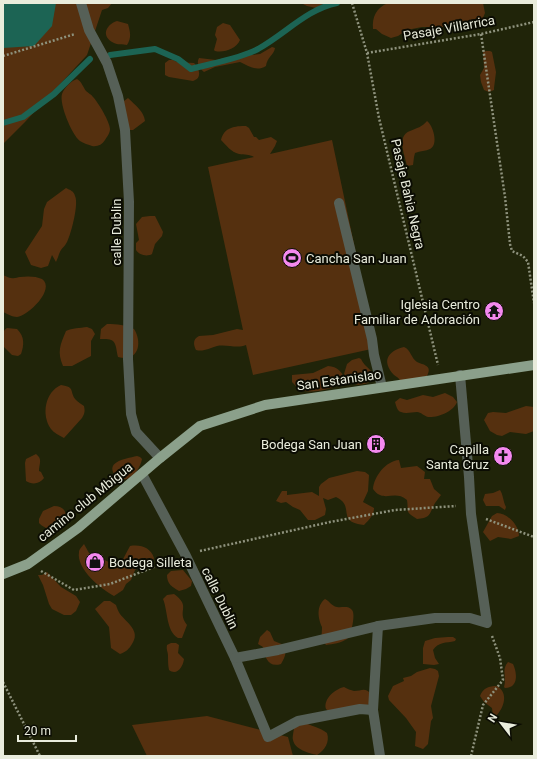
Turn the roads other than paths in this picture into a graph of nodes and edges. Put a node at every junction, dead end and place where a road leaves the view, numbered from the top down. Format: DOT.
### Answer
graph roads {
  1 [pos="81,3"];
  2 [pos="339,203"];
  3 [pos="534,365"];
  4 [pos="460,376"];
  5 [pos="382,387"];
  6 [pos="160,458"];
  7 [pos="142,474"];
  8 [pos="3,574"];
  9 [pos="378,626"];
  10 [pos="235,658"];
  11 [pos="373,710"];
  12 [pos="380,756"];
  1 -- 6 [label="street, calle Dublin"];
  2 -- 5 [label="street"];
  3 -- 4 [label="main road, San Estanislao"];
  4 -- 5 [label="main road, San Estanislao"];
  4 -- 9 [label="street"];
  5 -- 6 [label="main road, San Estanislao"];
  6 -- 7 [label="main road, camino club Mbigua"];
  7 -- 8 [label="main road, camino club Mbigua"];
  7 -- 10 [label="street, calle Dublin"];
  9 -- 10 [label="street"];
  9 -- 11 [label="street"];
  10 -- 11 [label="street, calle Dublin"];
  11 -- 12 [label="street"];
}
